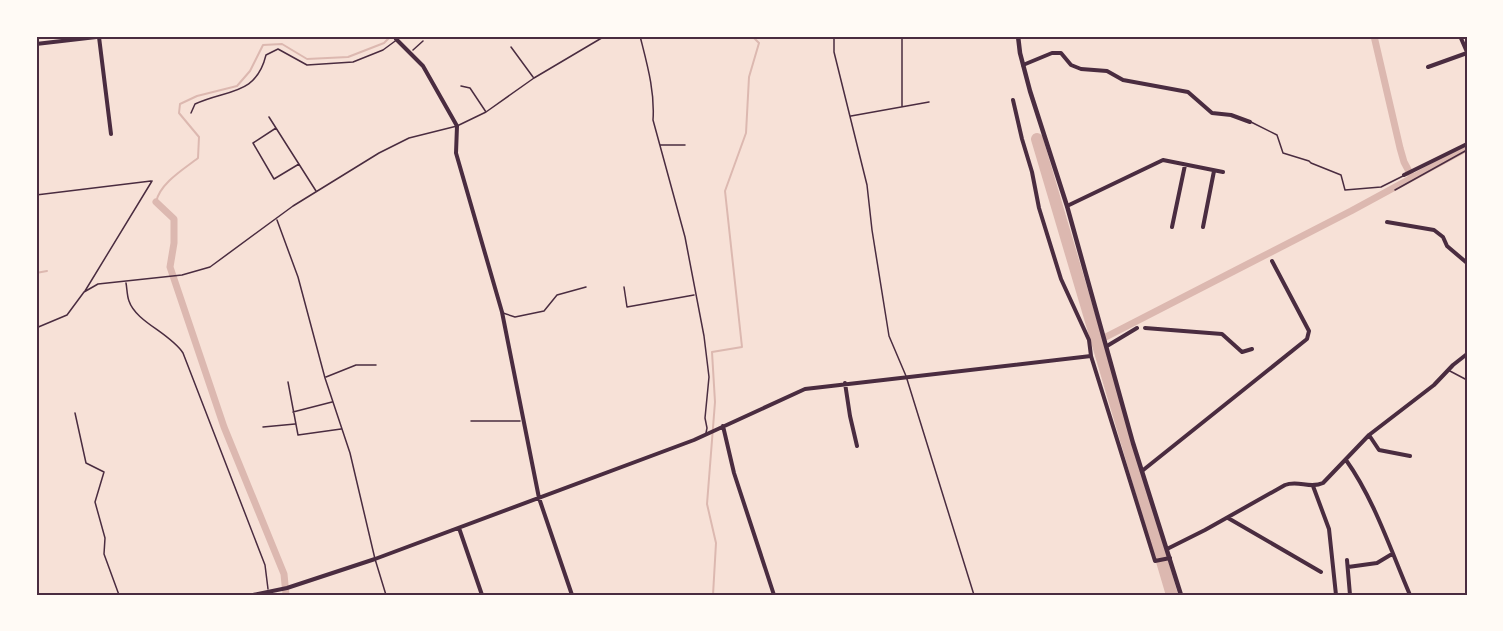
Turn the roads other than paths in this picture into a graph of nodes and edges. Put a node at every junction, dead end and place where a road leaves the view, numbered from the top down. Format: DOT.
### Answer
graph roads {
  1 [pos="105,36"];
  2 [pos="402,36"];
  3 [pos="605,36"];
  4 [pos="640,36"];
  5 [pos="834,36"];
  6 [pos="902,36"];
  7 [pos="1018,36"];
  8 [pos="1460,36"];
  9 [pos="99,37"];
  10 [pos="396,39"];
  11 [pos="36,44"];
  12 [pos="511,47"];
  13 [pos="1467,53"];
  14 [pos="1023,65"];
  15 [pos="1428,67"];
  16 [pos="534,78"];
  17 [pos="461,86"];
  18 [pos="1013,100"];
  19 [pos="929,102"];
  20 [pos="902,107"];
  21 [pos="486,112"];
  22 [pos="191,113"];
  23 [pos="850,116"];
  24 [pos="269,117"];
  25 [pos="1250,122"];
  26 [pos="457,126"];
  27 [pos="276,128"];
  28 [pos="111,134"];
  29 [pos="1467,144"];
  30 [pos="660,145"];
  31 [pos="685,145"];
  32 [pos="1467,150"];
  33 [pos="299,164"];
  34 [pos="1185,165"];
  35 [pos="1214,171"];
  36 [pos="1223,172"];
  37 [pos="1404,175"];
  38 [pos="1395,190"];
  39 [pos="317,192"];
  40 [pos="36,195"];
  41 [pos="1067,206"];
  42 [pos="277,219"];
  43 [pos="1386,222"];
  44 [pos="1172,227"];
  45 [pos="1203,227"];
  46 [pos="1272,261"];
  47 [pos="1467,263"];
  48 [pos="126,282"];
  49 [pos="586,287"];
  50 [pos="624,287"];
  51 [pos="84,292"];
  52 [pos="696,294"];
  53 [pos="502,312"];
  54 [pos="36,327"];
  55 [pos="1137,328"];
  56 [pos="1145,328"];
  57 [pos="1107,346"];
  58 [pos="1252,349"];
  59 [pos="1467,354"];
  60 [pos="1091,356"];
  61 [pos="376,365"];
  62 [pos="1447,370"];
  63 [pos="906,376"];
  64 [pos="325,378"];
  65 [pos="1467,380"];
  66 [pos="288,382"];
  67 [pos="845,383"];
  68 [pos="333,402"];
  69 [pos="293,412"];
  70 [pos="75,413"];
  71 [pos="296,423"];
  72 [pos="723,426"];
  73 [pos="263,427"];
  74 [pos="342,429"];
  75 [pos="706,434"];
  76 [pos="1369,435"];
  77 [pos="857,446"];
  78 [pos="1410,456"];
  79 [pos="1346,460"];
  80 [pos="1142,471"];
  81 [pos="1313,486"];
  82 [pos="539,498"];
  83 [pos="1227,518"];
  84 [pos="459,528"];
  85 [pos="1167,549"];
  86 [pos="1392,554"];
  87 [pos="1170,558"];
  88 [pos="375,559"];
  89 [pos="1347,560"];
  90 [pos="1348,567"];
  91 [pos="1320,572"];
  92 [pos="270,593"];
  93 [pos="119,595"];
  94 [pos="253,595"];
  95 [pos="386,595"];
  96 [pos="482,595"];
  97 [pos="572,595"];
  98 [pos="774,595"];
  99 [pos="974,595"];
  100 [pos="1181,595"];
  101 [pos="1336,595"];
  102 [pos="1350,595"];
  103 [pos="1410,595"];
  1 -- 9 [label="street"];
  2 -- 10 [label="lane"];
  3 -- 16 [label="lane"];
  4 -- 30 [label="lane"];
  5 -- 23 [label="lane"];
  6 -- 20 [label="lane"];
  7 -- 14 [label="street"];
  8 -- 13 [label="street"];
  9 -- 11 [label="street"];
  9 -- 28 [label="street"];
  10 -- 22 [label="lane"];
  10 -- 26 [label="street"];
  12 -- 16 [label="lane"];
  13 -- 15 [label="street"];
  14 -- 25 [label="street"];
  14 -- 41 [label="street"];
  16 -- 21 [label="lane"];
  17 -- 21 [label="lane"];
  18 -- 60 [label="street"];
  19 -- 20 [label="lane"];
  20 -- 23 [label="lane"];
  21 -- 26 [label="lane"];
  23 -- 63 [label="lane"];
  24 -- 27 [label="lane"];
  25 -- 37 [label="lane"];
  26 -- 39 [label="lane"];
  26 -- 53 [label="street"];
  27 -- 33 [label="lane"];
  27 -- 33 [label="lane"];
  29 -- 37 [label="street"];
  30 -- 31 [label="lane"];
  30 -- 52 [label="lane"];
  32 -- 38 [label="lane"];
  33 -- 39 [label="lane"];
  34 -- 35 [label="street"];
  34 -- 41 [label="street"];
  34 -- 44 [label="street"];
  35 -- 36 [label="street"];
  35 -- 45 [label="street"];
  39 -- 42 [label="lane"];
  40 -- 51 [label="lane"];
  41 -- 57 [label="street"];
  42 -- 48 [label="lane"];
  42 -- 64 [label="lane"];
  43 -- 47 [label="street"];
  46 -- 80 [label="street"];
  48 -- 51 [label="lane"];
  48 -- 92 [label="lane"];
  49 -- 53 [label="lane"];
  50 -- 52 [label="lane"];
  51 -- 54 [label="lane"];
  52 -- 75 [label="lane"];
  53 -- 82 [label="street"];
  55 -- 57 [label="street"];
  56 -- 58 [label="street"];
  57 -- 80 [label="street"];
  59 -- 62 [label="street"];
  60 -- 63 [label="street"];
  60 -- 87 [label="street"];
  61 -- 64 [label="lane"];
  62 -- 65 [label="lane"];
  62 -- 76 [label="street"];
  63 -- 67 [label="street"];
  63 -- 99 [label="lane"];
  64 -- 68 [label="lane"];
  66 -- 69 [label="lane"];
  67 -- 72 [label="street"];
  67 -- 77 [label="street"];
  68 -- 69 [label="lane"];
  68 -- 74 [label="lane"];
  69 -- 71 [label="lane"];
  70 -- 93 [label="lane"];
  71 -- 73 [label="lane"];
  71 -- 74 [label="lane"];
  72 -- 75 [label="street"];
  72 -- 98 [label="street"];
  74 -- 88 [label="lane"];
  75 -- 82 [label="street"];
  76 -- 78 [label="street"];
  76 -- 79 [label="street"];
  79 -- 81 [label="street"];
  79 -- 86 [label="street"];
  80 -- 85 [label="street"];
  81 -- 83 [label="street"];
  81 -- 101 [label="street"];
  82 -- 84 [label="street"];
  82 -- 97 [label="street"];
  83 -- 85 [label="street"];
  83 -- 91 [label="street"];
  84 -- 88 [label="street"];
  84 -- 96 [label="street"];
  85 -- 87 [label="street"];
  86 -- 90 [label="street"];
  86 -- 103 [label="street"];
  87 -- 100 [label="street"];
  88 -- 92 [label="street"];
  88 -- 95 [label="lane"];
  89 -- 90 [label="street"];
  90 -- 102 [label="street"];
  92 -- 94 [label="street"];
}
